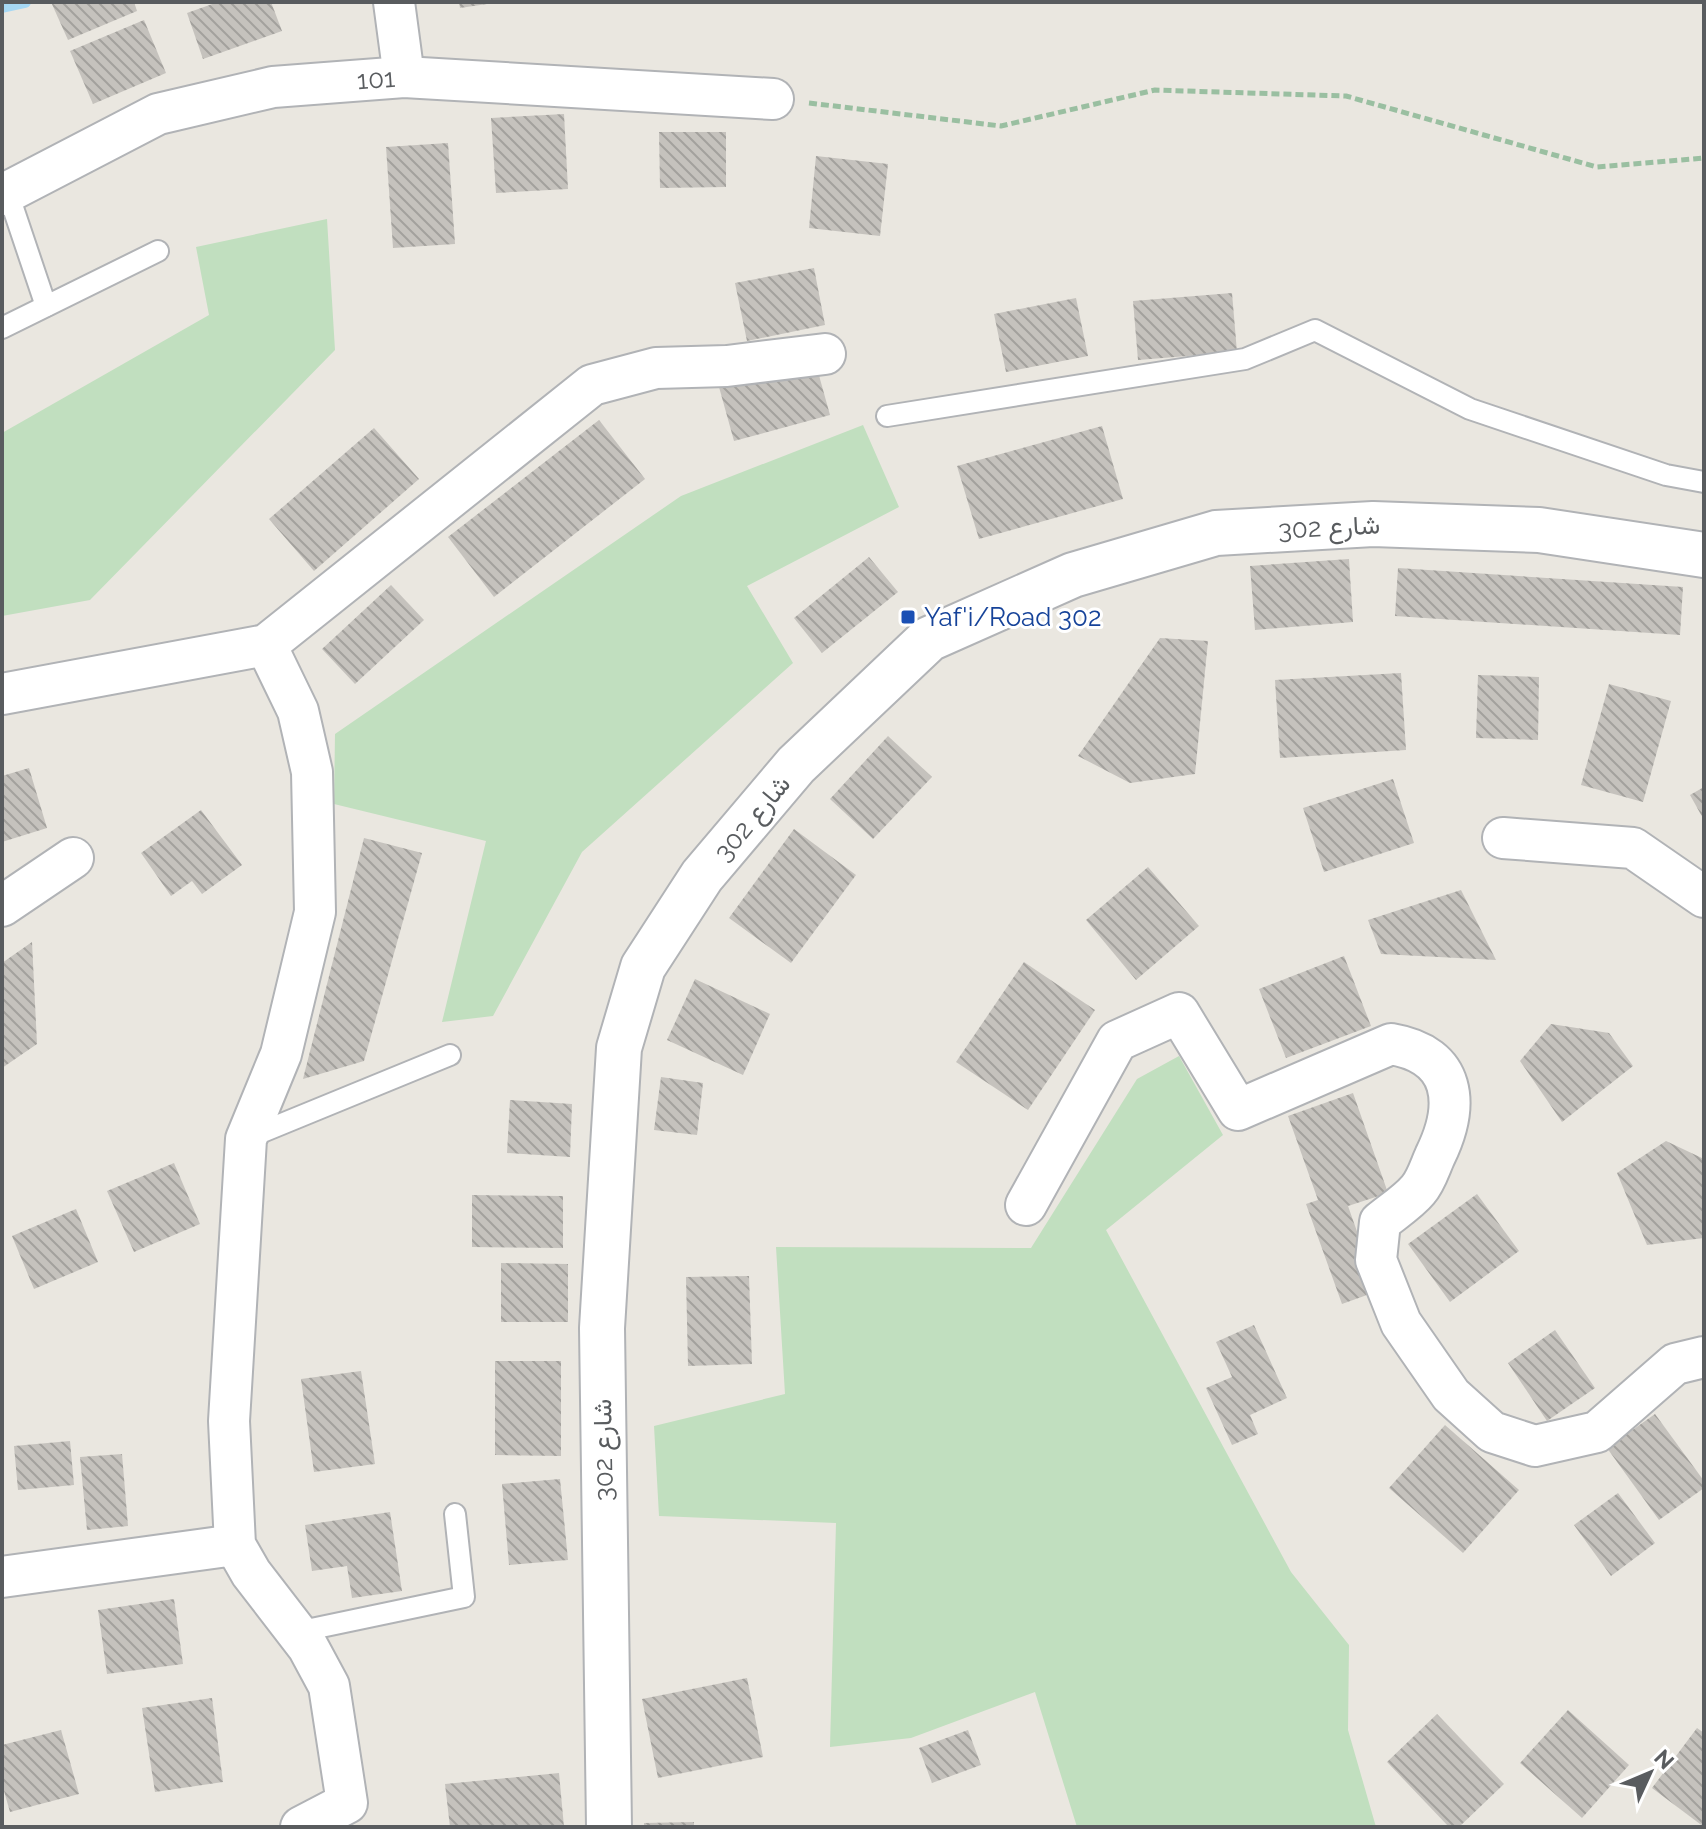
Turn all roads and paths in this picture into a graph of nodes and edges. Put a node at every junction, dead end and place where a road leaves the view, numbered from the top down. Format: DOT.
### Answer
graph roads {
  1 [pos="394,2"];
  2 [pos="404,77"];
  3 [pos="773,99"];
  4 [pos="1704,158"];
  5 [pos="5,194"];
  6 [pos="158,251"];
  7 [pos="46,306"];
  8 [pos="2,328"];
  9 [pos="825,354"];
  10 [pos="887,416"];
  11 [pos="1704,482"];
  12 [pos="1704,555"];
  13 [pos="266,645"];
  14 [pos="2,694"];
  15 [pos="1503,838"];
  16 [pos="73,858"];
  17 [pos="1704,897"];
  18 [pos="2,906"];
  19 [pos="450,1055"];
  20 [pos="246,1139"];
  21 [pos="1026,1205"];
  22 [pos="1704,1357"];
  23 [pos="455,1514"];
  24 [pos="235,1545"];
  25 [pos="2,1577"];
  26 [pos="297,1632"];
  27 [pos="301,1827"];
  28 [pos="609,1827"];
  1 -- 2 [label="street"];
  2 -- 3 [label="street, 101"];
  2 -- 5 [label="street, 101"];
  3 -- 4 [label="path"];
  5 -- 7 [label="lane"];
  6 -- 7 [label="lane"];
  7 -- 8 [label="lane"];
  9 -- 13 [label="street"];
  10 -- 11 [label="lane"];
  12 -- 28 [label="street, شارع 302"];
  13 -- 14 [label="street"];
  13 -- 20 [label="street"];
  15 -- 17 [label="street"];
  16 -- 18 [label="street"];
  19 -- 20 [label="lane"];
  20 -- 24 [label="street"];
  21 -- 22 [label="street"];
  23 -- 26 [label="lane"];
  24 -- 25 [label="street"];
  24 -- 26 [label="street"];
  26 -- 27 [label="street"];
}
